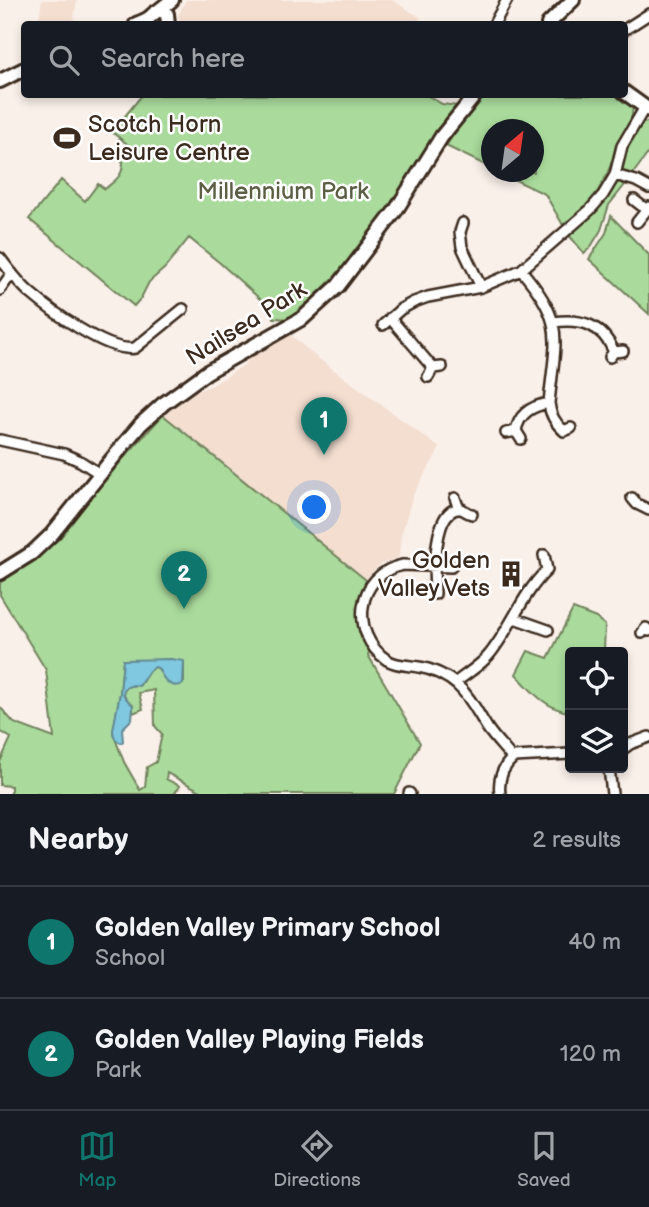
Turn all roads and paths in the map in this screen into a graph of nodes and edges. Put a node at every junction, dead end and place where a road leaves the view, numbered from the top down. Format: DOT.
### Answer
graph roads {
  1 [pos="173,0"];
  2 [pos="507,0"];
  3 [pos="573,0"];
  4 [pos="159,18"];
  5 [pos="646,19"];
  6 [pos="496,21"];
  7 [pos="551,21"];
  8 [pos="628,28"];
  9 [pos="21,70"];
  10 [pos="0,81"];
  11 [pos="628,94"];
  12 [pos="473,98"];
  13 [pos="647,109"];
  14 [pos="615,175"];
  15 [pos="649,188"];
  16 [pos="634,200"];
  17 [pos="648,209"];
  18 [pos="637,222"];
  19 [pos="458,228"];
  20 [pos="0,258"];
  21 [pos="520,270"];
  22 [pos="12,273"];
  23 [pos="481,287"];
  24 [pos="0,290"];
  25 [pos="183,309"];
  26 [pos="553,322"];
  27 [pos="615,353"];
  28 [pos="428,377"];
  29 [pos="549,403"];
  30 [pos="514,434"];
  31 [pos="0,440"];
  32 [pos="563,442"];
  33 [pos="100,474"];
  34 [pos="455,498"];
  35 [pos="634,505"];
  36 [pos="458,509"];
  37 [pos="649,510"];
  38 [pos="472,514"];
  39 [pos="544,555"];
  40 [pos="434,566"];
  41 [pos="451,567"];
  42 [pos="0,573"];
  43 [pos="435,594"];
  44 [pos="514,618"];
  45 [pos="548,629"];
  46 [pos="455,683"];
  47 [pos="649,737"];
  48 [pos="628,745"];
  49 [pos="565,754"];
  50 [pos="512,758"];
  51 [pos="609,773"];
  52 [pos="500,794"];
  53 [pos="612,794"];
  1 -- 4 [label="street"];
  2 -- 6 [label="street"];
  3 -- 7 [label="street"];
  5 -- 8 [label="street"];
  9 -- 10 [label="street"];
  11 -- 13 [label="street"];
  12 -- 33 [label="street, Nailsea Park"];
  13 -- 14 [label="street"];
  14 -- 15 [label="street"];
  14 -- 21 [label="street"];
  16 -- 17 [label="street"];
  17 -- 18 [label="street"];
  19 -- 23 [label="street"];
  20 -- 22 [label="street"];
  21 -- 23 [label="street"];
  21 -- 26 [label="street"];
  22 -- 24 [label="street"];
  22 -- 25 [label="street"];
  23 -- 28 [label="street"];
  26 -- 27 [label="street"];
  26 -- 29 [label="street"];
  29 -- 30 [label="street"];
  29 -- 32 [label="street"];
  31 -- 33 [label="street"];
  33 -- 42 [label="street, Nailsea Park"];
  34 -- 36 [label="street"];
  35 -- 37 [label="street"];
  36 -- 38 [label="street"];
  36 -- 40 [label="street"];
  39 -- 44 [label="street"];
  40 -- 41 [label="street"];
  40 -- 43 [label="street"];
  40 -- 46 [label="street"];
  44 -- 45 [label="street"];
  44 -- 46 [label="street"];
  46 -- 50 [label="street"];
  47 -- 48 [label="street"];
  49 -- 50 [label="street"];
  50 -- 52 [label="street"];
  51 -- 53 [label="street"];
}
